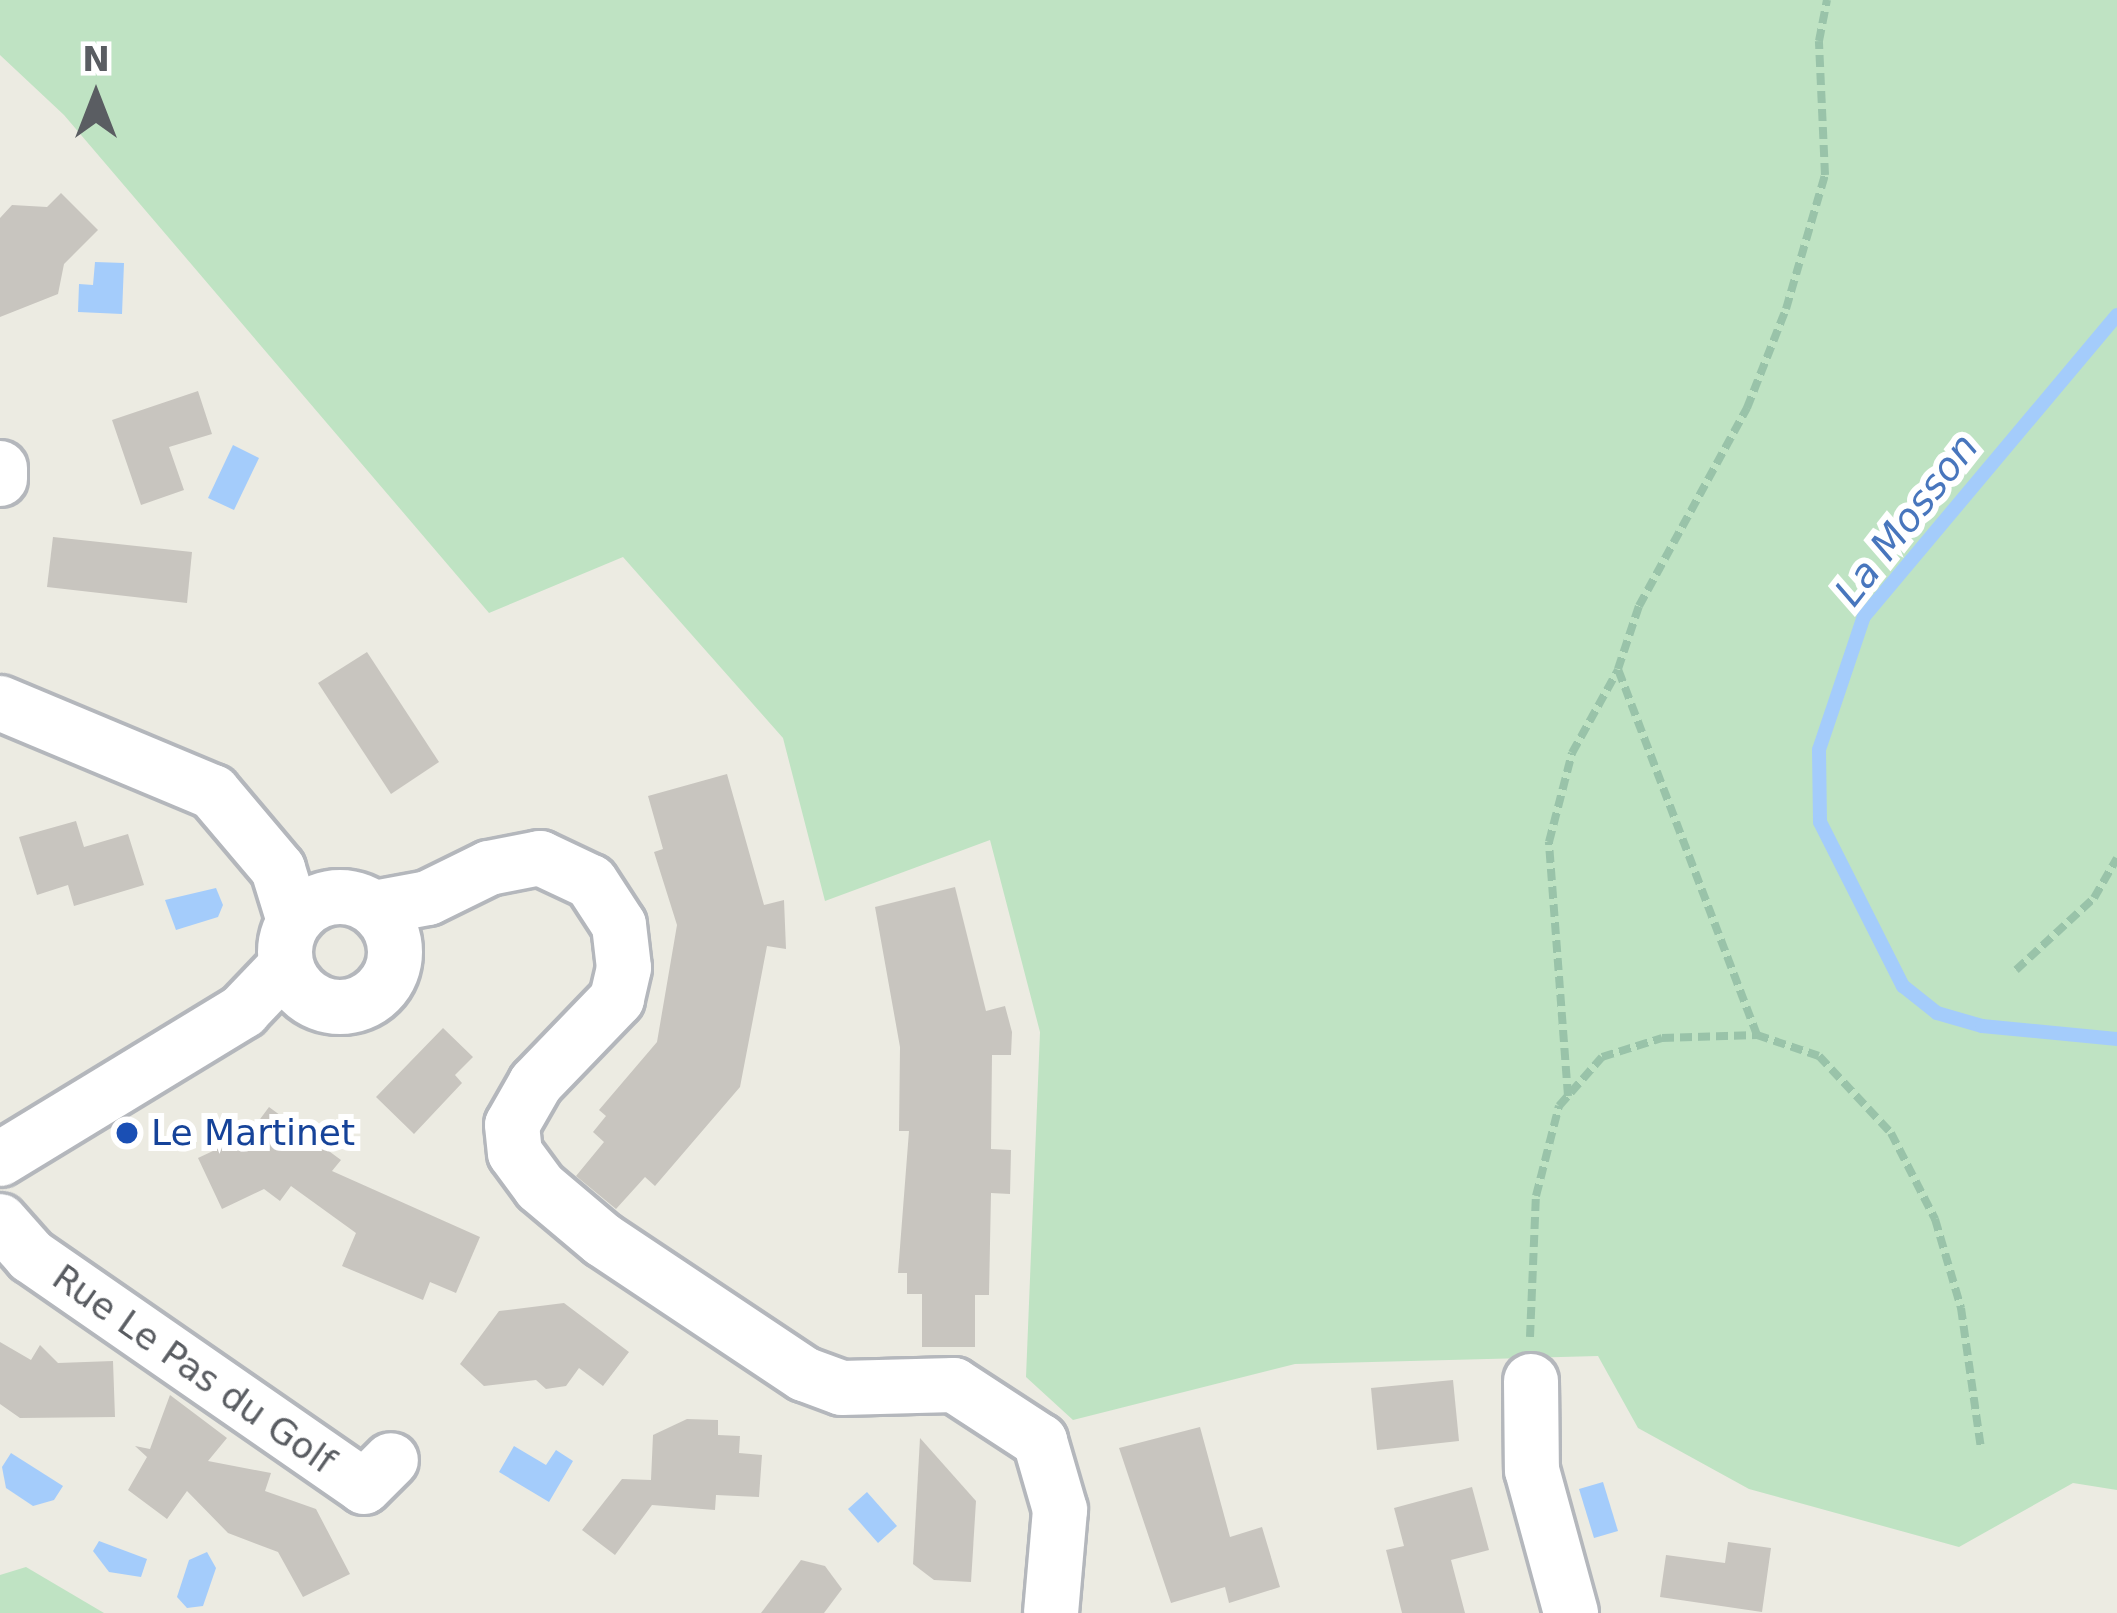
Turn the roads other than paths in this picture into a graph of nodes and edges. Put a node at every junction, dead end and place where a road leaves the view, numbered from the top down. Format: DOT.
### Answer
graph roads {
  1 [pos="0,468"];
  2 [pos="0,479"];
  3 [pos="0,703"];
  4 [pos="398,914"];
  5 [pos="297,930"];
  6 [pos="0,1159"];
  7 [pos="0,1221"];
  8 [pos="1531,1381"];
  9 [pos="391,1460"];
  10 [pos="1051,1613"];
  11 [pos="1570,1613"];
  1 -- 2 [label="street"];
  3 -- 5 [label="street"];
  4 -- 5 [label="street"];
  4 -- 5 [label="street"];
  4 -- 10 [label="street"];
  5 -- 6 [label="street"];
  7 -- 9 [label="street, Rue Le Pas du Golf"];
  8 -- 11 [label="street"];
}
